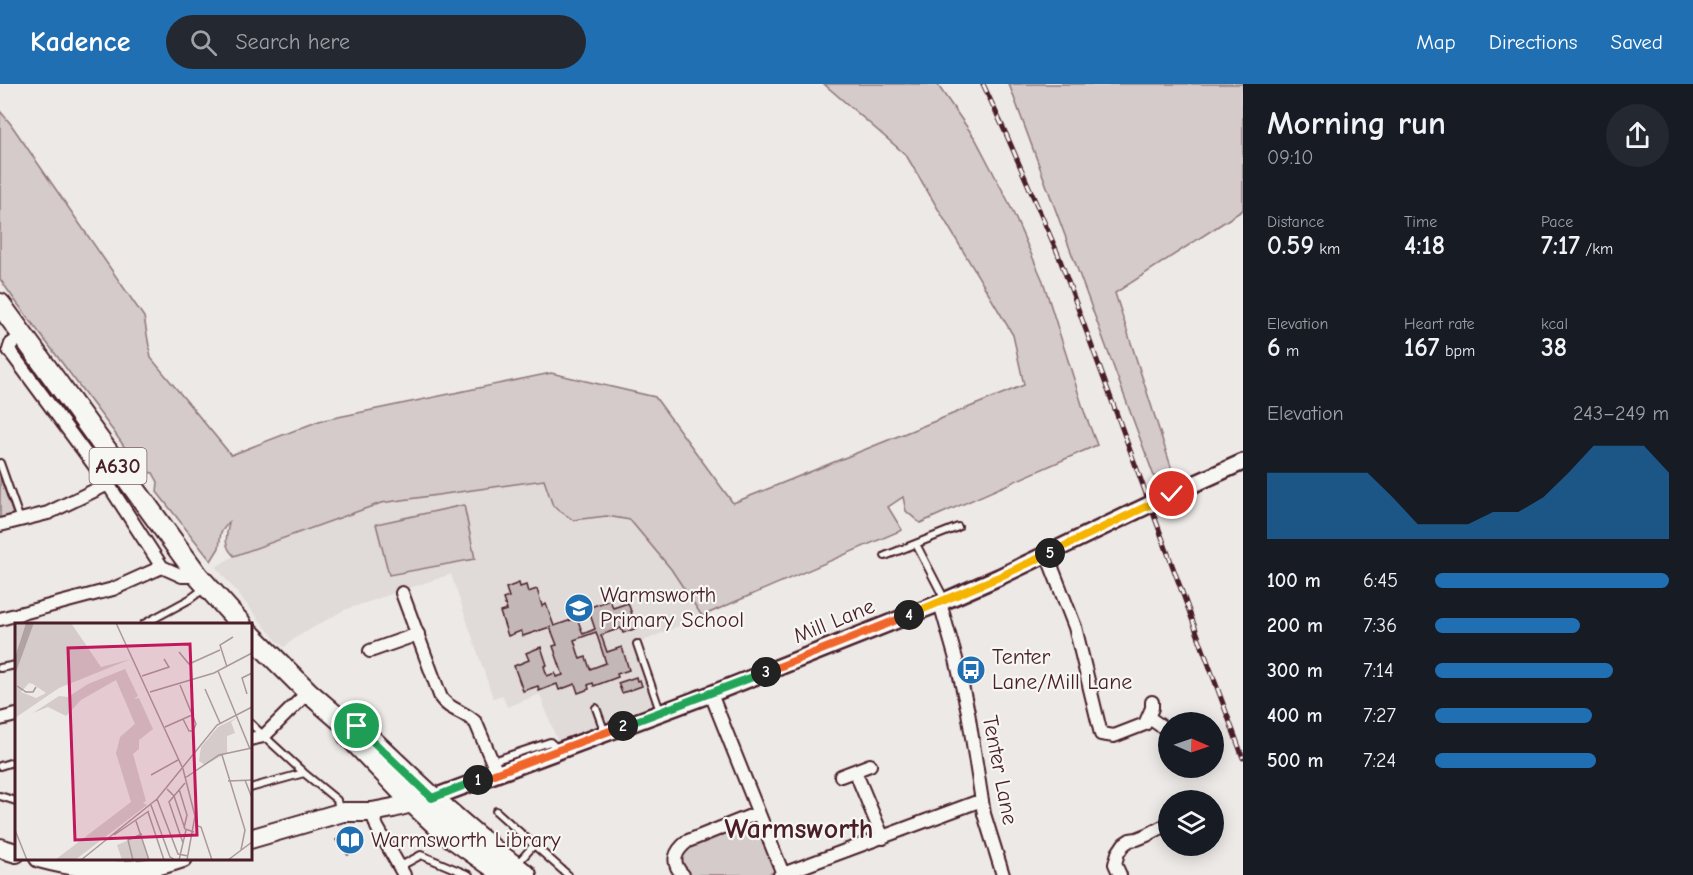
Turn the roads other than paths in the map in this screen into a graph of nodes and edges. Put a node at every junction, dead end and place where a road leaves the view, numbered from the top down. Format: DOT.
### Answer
graph roads {
  1 [pos="0,304"];
  2 [pos="23,336"];
  3 [pos="1243,462"];
  4 [pos="0,463"];
  5 [pos="108,484"];
  6 [pos="20,520"];
  7 [pos="0,525"];
  8 [pos="958,527"];
  9 [pos="916,544"];
  10 [pos="1047,555"];
  11 [pos="885,556"];
  12 [pos="162,567"];
  13 [pos="203,581"];
  14 [pos="402,593"];
  15 [pos="942,602"];
  16 [pos="0,619"];
  17 [pos="146,623"];
  18 [pos="241,623"];
  19 [pos="418,634"];
  20 [pos="252,636"];
  21 [pos="637,644"];
  22 [pos="370,651"];
  23 [pos="15,665"];
  24 [pos="0,669"];
  25 [pos="308,692"];
  26 [pos="711,694"];
  27 [pos="1152,702"];
  28 [pos="596,708"];
  29 [pos="661,712"];
  30 [pos="15,715"];
  31 [pos="1148,717"];
  32 [pos="0,719"];
  33 [pos="1158,724"];
  34 [pos="252,725"];
  35 [pos="605,733"];
  36 [pos="264,736"];
  37 [pos="252,739"];
  38 [pos="15,761"];
  39 [pos="870,765"];
  40 [pos="0,766"];
  41 [pos="494,767"];
  42 [pos="855,771"];
  43 [pos="304,773"];
  44 [pos="841,776"];
  45 [pos="252,787"];
  46 [pos="0,796"];
  47 [pos="982,800"];
  48 [pos="15,801"];
  49 [pos="423,801"];
  50 [pos="496,811"];
  51 [pos="372,812"];
  52 [pos="340,813"];
  53 [pos="758,813"];
  54 [pos="1158,829"];
  55 [pos="252,838"];
  56 [pos="882,838"];
  57 [pos="534,845"];
  58 [pos="0,848"];
  59 [pos="15,853"];
  60 [pos="44,860"];
  61 [pos="176,860"];
  62 [pos="67,870"];
  63 [pos="401,871"];
  64 [pos="515,872"];
  65 [pos="782,874"];
  66 [pos="469,875"];
  67 [pos="568,875"];
  68 [pos="683,875"];
  69 [pos="1003,875"];
  70 [pos="1120,875"];
  1 -- 2 [label="main road, A630"];
  2 -- 5 [label="street"];
  2 -- 13 [label="main road, A630"];
  3 -- 10 [label="street, Mill Lane, bridge"];
  4 -- 6 [label="lane"];
  5 -- 6 [label="street"];
  5 -- 12 [label="street"];
  6 -- 7 [label="street"];
  8 -- 9 [label="lane"];
  9 -- 11 [label="lane"];
  9 -- 15 [label="lane"];
  10 -- 15 [label="street, Mill Lane"];
  10 -- 31 [label="street"];
  12 -- 13 [label="street"];
  12 -- 16 [label="street"];
  13 -- 17 [label="lane"];
  13 -- 18 [label="main road, A630"];
  14 -- 19 [label="street"];
  15 -- 26 [label="street, Mill Lane"];
  15 -- 47 [label="street, Tenter Lane"];
  19 -- 22 [label="street"];
  19 -- 41 [label="street"];
  20 -- 25 [label="main road"];
  21 -- 29 [label="lane"];
  23 -- 24 [label="lane"];
  25 -- 36 [label="street"];
  25 -- 49 [label="main road"];
  26 -- 29 [label="street, Mill Lane"];
  26 -- 53 [label="street"];
  27 -- 31 [label="street"];
  28 -- 35 [label="lane"];
  29 -- 35 [label="street, Mill Lane"];
  30 -- 32 [label="street"];
  31 -- 33 [label="street"];
  34 -- 36 [label="lane"];
  35 -- 41 [label="street, Mill Lane"];
  36 -- 37 [label="street"];
  36 -- 43 [label="lane"];
  38 -- 40 [label="lane"];
  39 -- 42 [label="street"];
  41 -- 49 [label="street, Mill Lane"];
  42 -- 44 [label="street"];
  42 -- 56 [label="street"];
  43 -- 45 [label="lane"];
  43 -- 52 [label="lane"];
  46 -- 48 [label="lane"];
  47 -- 56 [label="street"];
  47 -- 69 [label="street, Tenter Lane"];
  49 -- 51 [label="main road"];
  49 -- 64 [label="main road"];
  49 -- 64 [label="main road"];
  50 -- 57 [label="lane"];
  51 -- 52 [label="main road"];
  51 -- 63 [label="street"];
  52 -- 55 [label="main road"];
  53 -- 65 [label="street"];
  53 -- 68 [label="street"];
  54 -- 70 [label="street"];
  56 -- 65 [label="street"];
  57 -- 64 [label="lane"];
  57 -- 67 [label="lane"];
  58 -- 59 [label="main road"];
  60 -- 62 [label="main road"];
  61 -- 62 [label="main road"];
  63 -- 66 [label="lane"];
}
